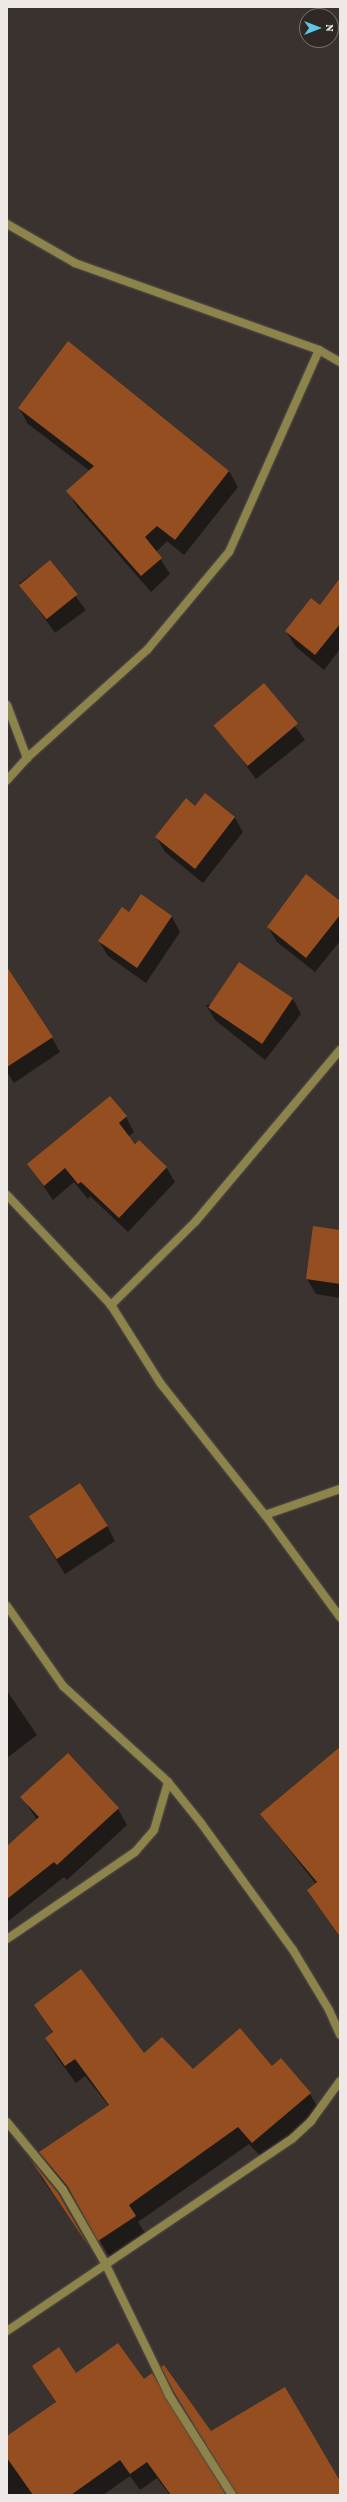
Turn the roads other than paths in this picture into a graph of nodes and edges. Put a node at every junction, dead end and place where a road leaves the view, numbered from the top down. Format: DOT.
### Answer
graph roads {
  1 [pos="7,224"];
  2 [pos="319,350"];
  3 [pos="340,362"];
  4 [pos="7,705"];
  5 [pos="27,758"];
  6 [pos="7,780"];
  7 [pos="340,1050"];
  8 [pos="7,1195"];
  9 [pos="111,1305"];
  10 [pos="340,1489"];
  11 [pos="265,1515"];
  12 [pos="7,1606"];
  13 [pos="340,1617"];
  14 [pos="168,1782"];
  15 [pos="7,1939"];
  16 [pos="340,2035"];
  17 [pos="340,2081"];
  18 [pos="7,2122"];
  19 [pos="105,2263"];
  20 [pos="7,2331"];
  21 [pos="232,2495"];
  1 -- 2 [label="street"];
  2 -- 3 [label="street"];
  2 -- 5 [label="street"];
  4 -- 5 [label="street"];
  5 -- 6 [label="street"];
  7 -- 9 [label="street"];
  8 -- 9 [label="street"];
  9 -- 11 [label="street"];
  10 -- 11 [label="street"];
  11 -- 13 [label="street"];
  12 -- 14 [label="street"];
  14 -- 15 [label="street"];
  14 -- 16 [label="street"];
  17 -- 19 [label="street"];
  18 -- 19 [label="street"];
  19 -- 20 [label="street"];
  19 -- 21 [label="street"];
}
